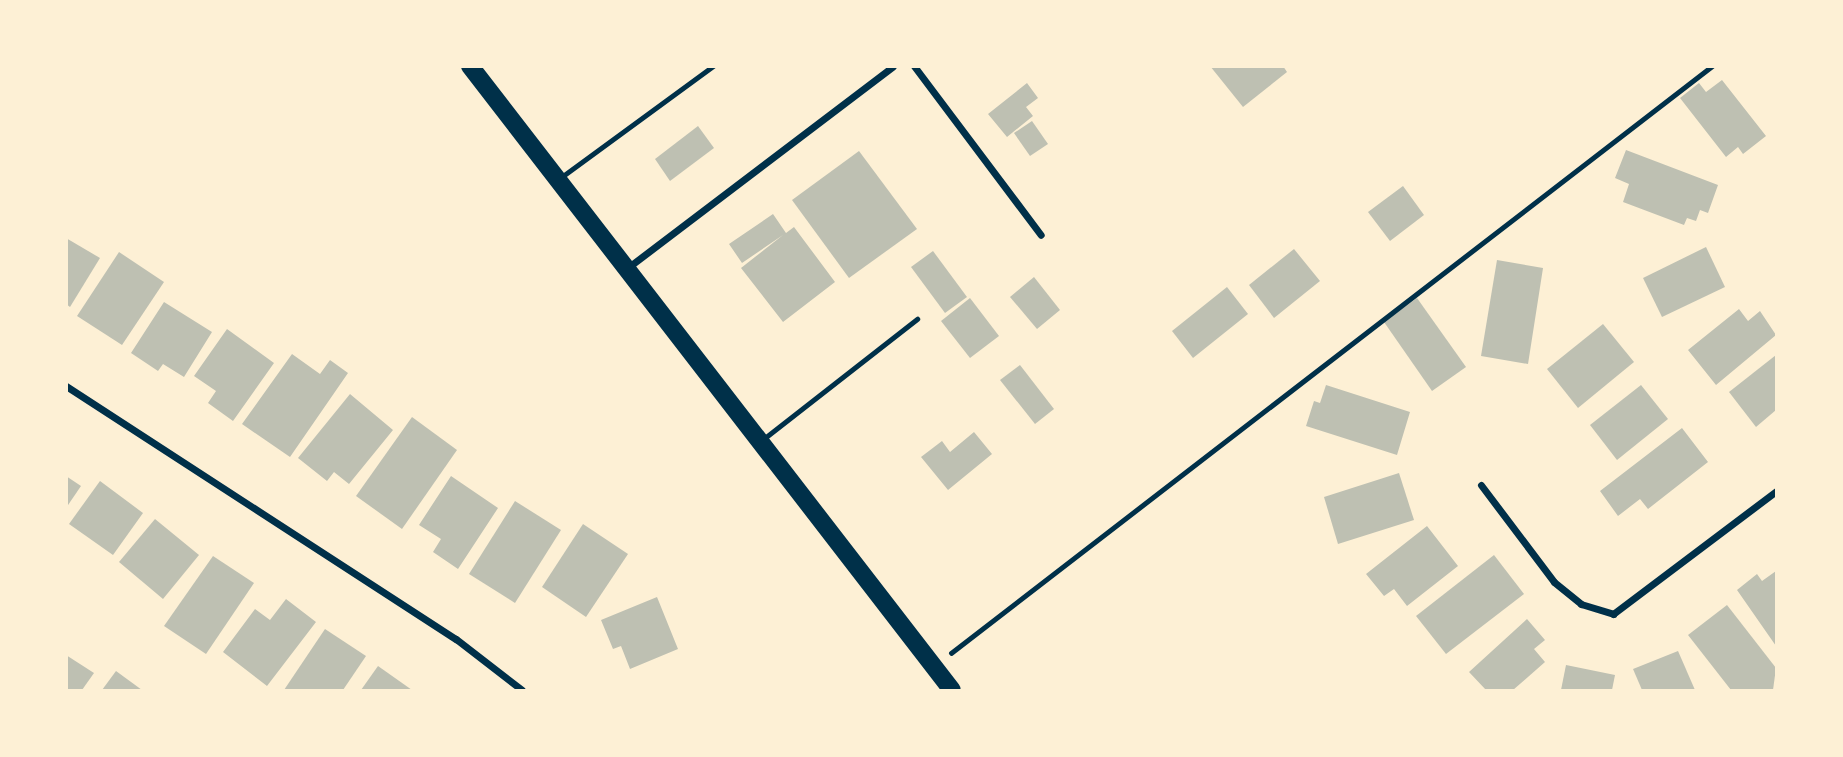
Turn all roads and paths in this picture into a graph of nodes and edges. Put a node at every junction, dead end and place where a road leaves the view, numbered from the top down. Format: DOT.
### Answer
graph roads {
  1 [pos="470,66"];
  2 [pos="713,66"];
  3 [pos="893,66"];
  4 [pos="914,66"];
  5 [pos="1712,66"];
  6 [pos="557,181"];
  7 [pos="1041,235"];
  8 [pos="625,270"];
  9 [pos="917,319"];
  10 [pos="66,386"];
  11 [pos="759,442"];
  12 [pos="1481,485"];
  13 [pos="1776,491"];
  14 [pos="934,666"];
  15 [pos="522,691"];
  16 [pos="952,691"];
  1 -- 6 [label="main road"];
  2 -- 6 [label="lane"];
  3 -- 8 [label="street"];
  4 -- 7 [label="street"];
  5 -- 14 [label="path"];
  6 -- 8 [label="main road"];
  8 -- 11 [label="main road"];
  9 -- 11 [label="lane"];
  10 -- 15 [label="street"];
  11 -- 14 [label="main road"];
  12 -- 13 [label="street"];
  14 -- 16 [label="main road"];
}
